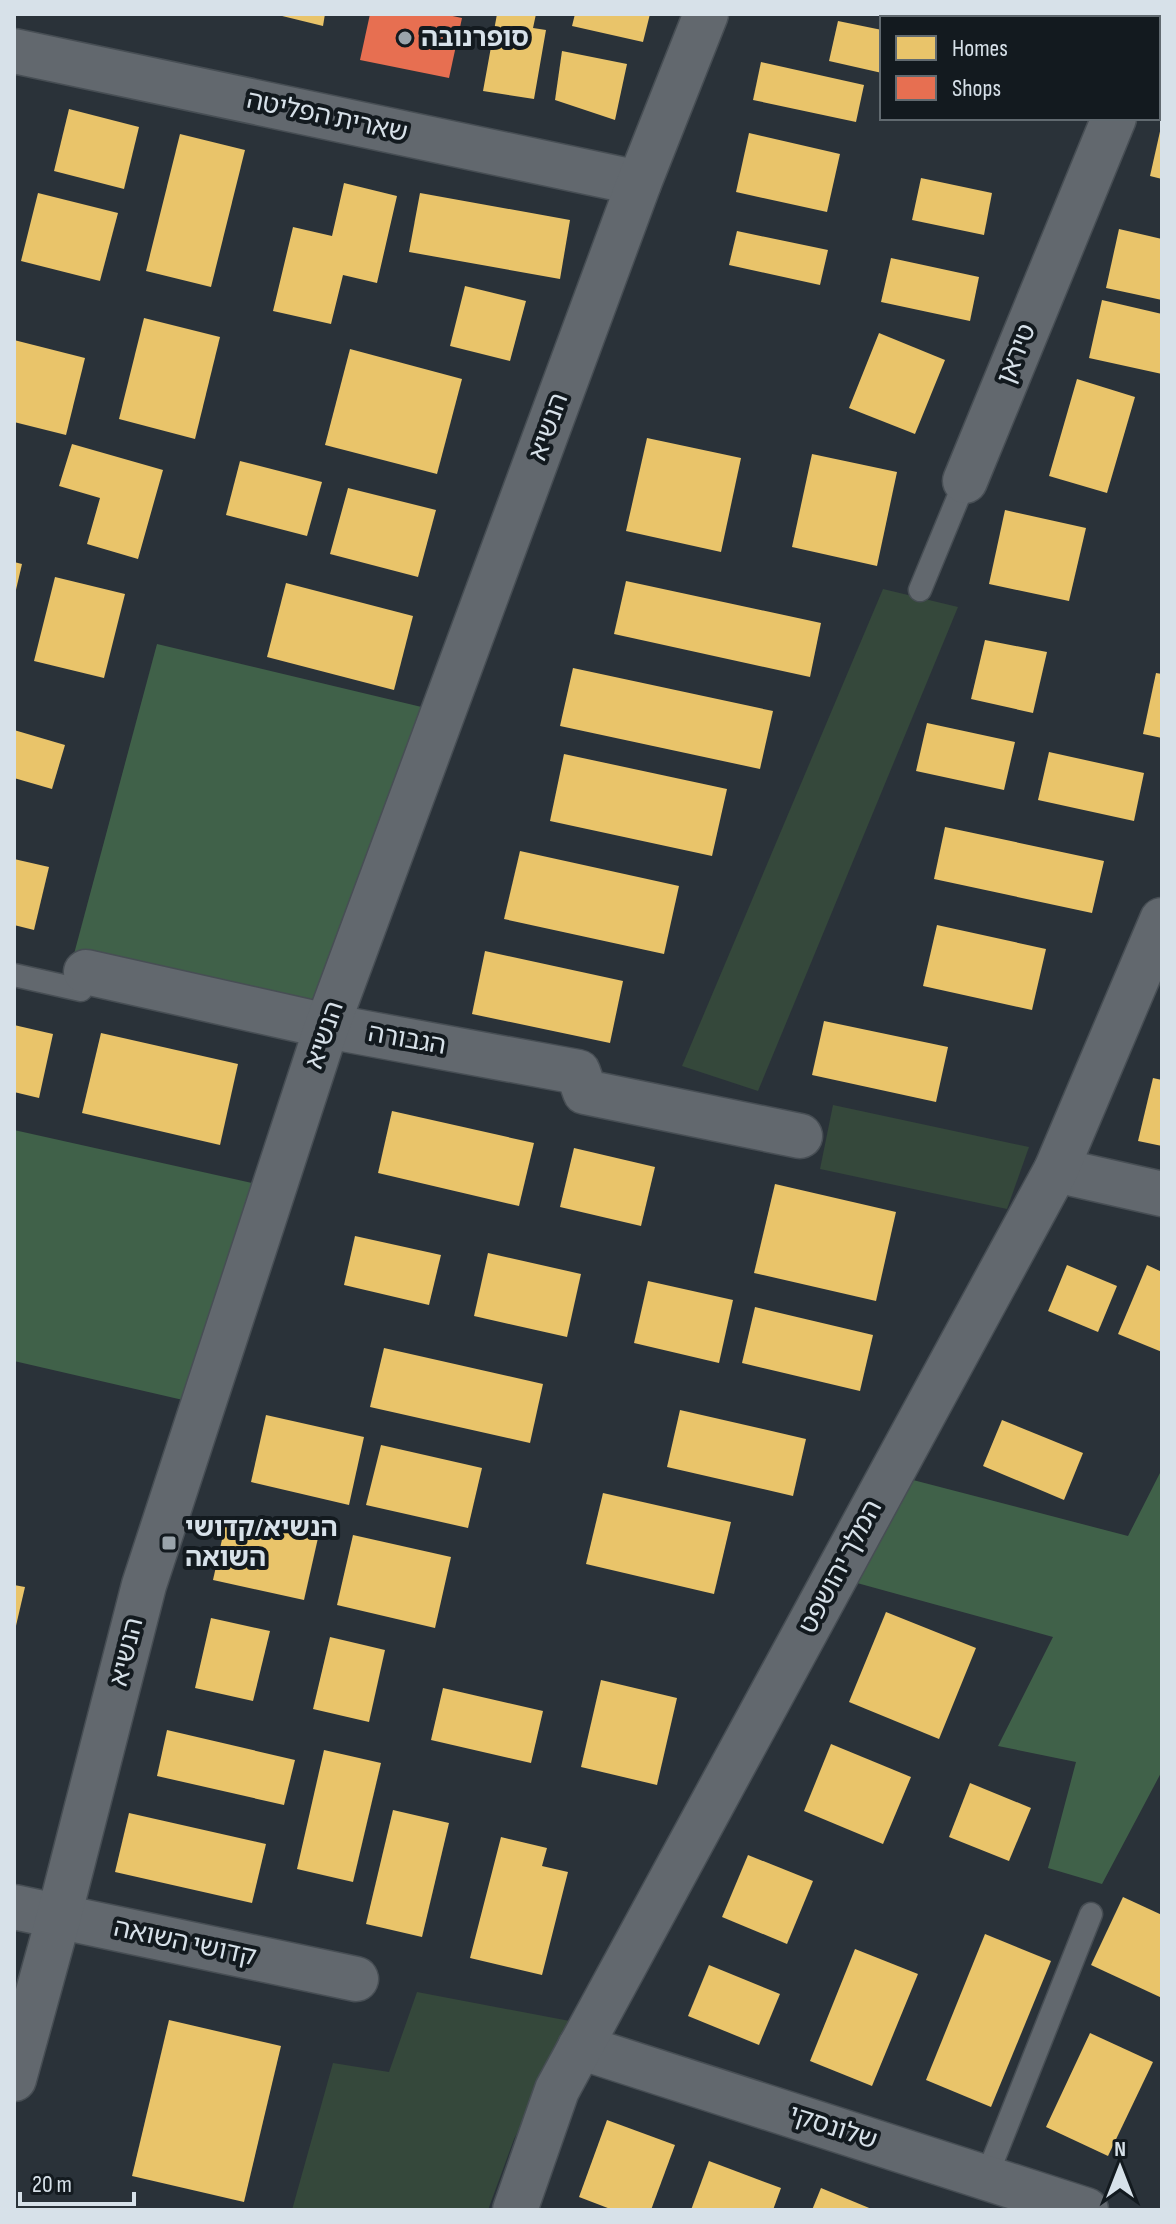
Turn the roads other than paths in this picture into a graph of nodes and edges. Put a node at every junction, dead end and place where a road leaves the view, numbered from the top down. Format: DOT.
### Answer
graph roads {
  1 [pos="706,14"];
  2 [pos="17,62"];
  3 [pos="1113,120"];
  4 [pos="639,183"];
  5 [pos="965,481"];
  6 [pos="920,590"];
  7 [pos="1162,920"];
  8 [pos="86,972"];
  9 [pos="14,975"];
  10 [pos="327,1026"];
  11 [pos="800,1136"];
  12 [pos="1056,1170"];
  13 [pos="1162,1194"];
  14 [pos="14,1907"];
  15 [pos="1091,1914"];
  16 [pos="59,1916"];
  17 [pos="356,1979"];
  18 [pos="580,2047"];
  19 [pos="14,2079"];
  20 [pos="986,2178"];
  21 [pos="515,2210"];
  22 [pos="1086,2210"];
  1 -- 4 [label="street, הנשיא"];
  2 -- 4 [label="street, שארית הפליטה"];
  3 -- 5 [label="street, טיראן"];
  4 -- 10 [label="street, הנשיא"];
  5 -- 6 [label="lane, טיראן"];
  7 -- 12 [label="street, המלך יהושפט"];
  8 -- 9 [label="lane, הגבורה"];
  8 -- 10 [label="street, הגבורה"];
  10 -- 11 [label="street, הגבורה"];
  10 -- 16 [label="street, הנשיא"];
  12 -- 13 [label="street"];
  12 -- 18 [label="street, המלך יהושפט"];
  14 -- 16 [label="street, קדושי השואה"];
  15 -- 20 [label="lane"];
  16 -- 17 [label="street, קדושי השואה"];
  16 -- 19 [label="street, הנשיא"];
  18 -- 20 [label="street, שלונסקי"];
  18 -- 21 [label="street, המלך יהושפט"];
  20 -- 22 [label="street, שלונסקי"];
}
